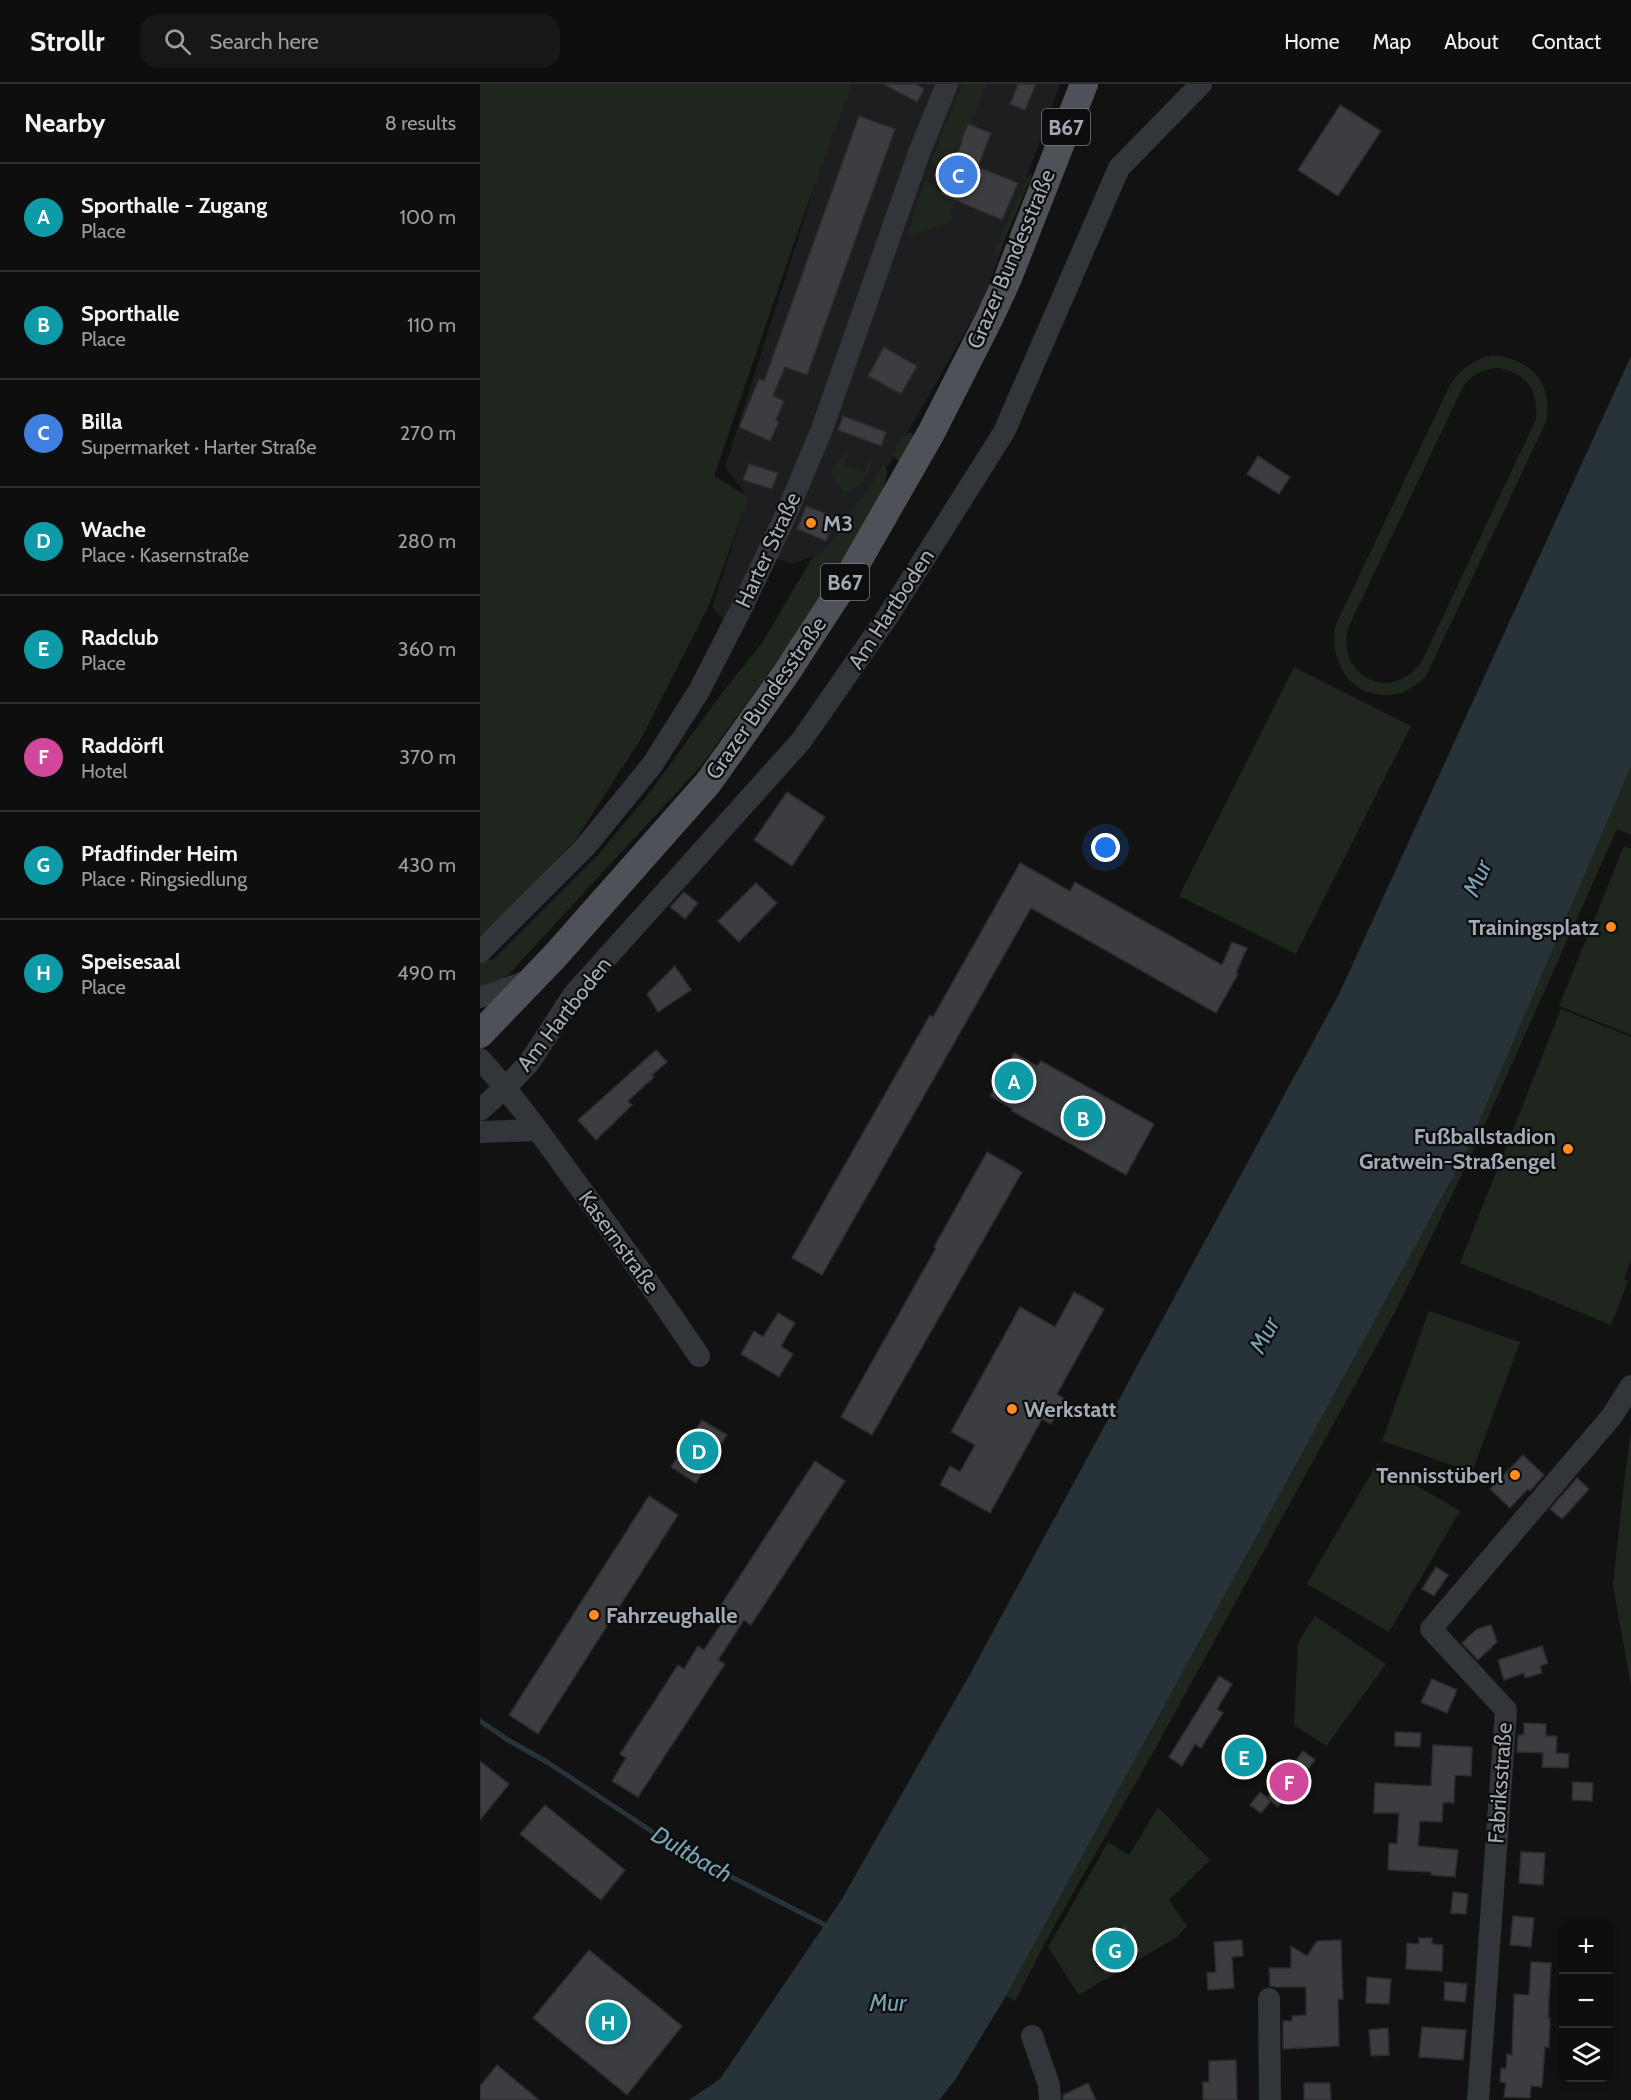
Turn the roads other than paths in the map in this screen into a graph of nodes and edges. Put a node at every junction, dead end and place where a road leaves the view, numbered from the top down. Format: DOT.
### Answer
graph roads {
  1 [pos="947,84"];
  2 [pos="1084,84"];
  3 [pos="1201,84"];
  4 [pos="480,952"];
  5 [pos="531,980"];
  6 [pos="480,997"];
  7 [pos="480,1034"];
  8 [pos="480,1059"];
  9 [pos="506,1087"];
  10 [pos="480,1110"];
  11 [pos="538,1130"];
  12 [pos="480,1132"];
  13 [pos="699,1356"];
  14 [pos="1631,1386"];
  15 [pos="1269,1999"];
  16 [pos="1032,2036"];
  17 [pos="1050,2100"];
  18 [pos="1270,2100"];
  19 [pos="1478,2100"];
  1 -- 4 [label="street, Harter Straße"];
  2 -- 5 [label="main road, Grazer Bundesstraße / B67"];
  3 -- 9 [label="street, Am Hartboden"];
  5 -- 6 [label="street"];
  5 -- 7 [label="main road, Grazer Bundesstraße / B67"];
  8 -- 9 [label="street, Kasernstraße"];
  9 -- 10 [label="street"];
  9 -- 11 [label="street, Kasernstraße"];
  11 -- 12 [label="street"];
  11 -- 13 [label="street, Kasernstraße"];
  14 -- 19 [label="street, Fabriksstraße"];
  15 -- 18 [label="street"];
  16 -- 17 [label="street"];
}
